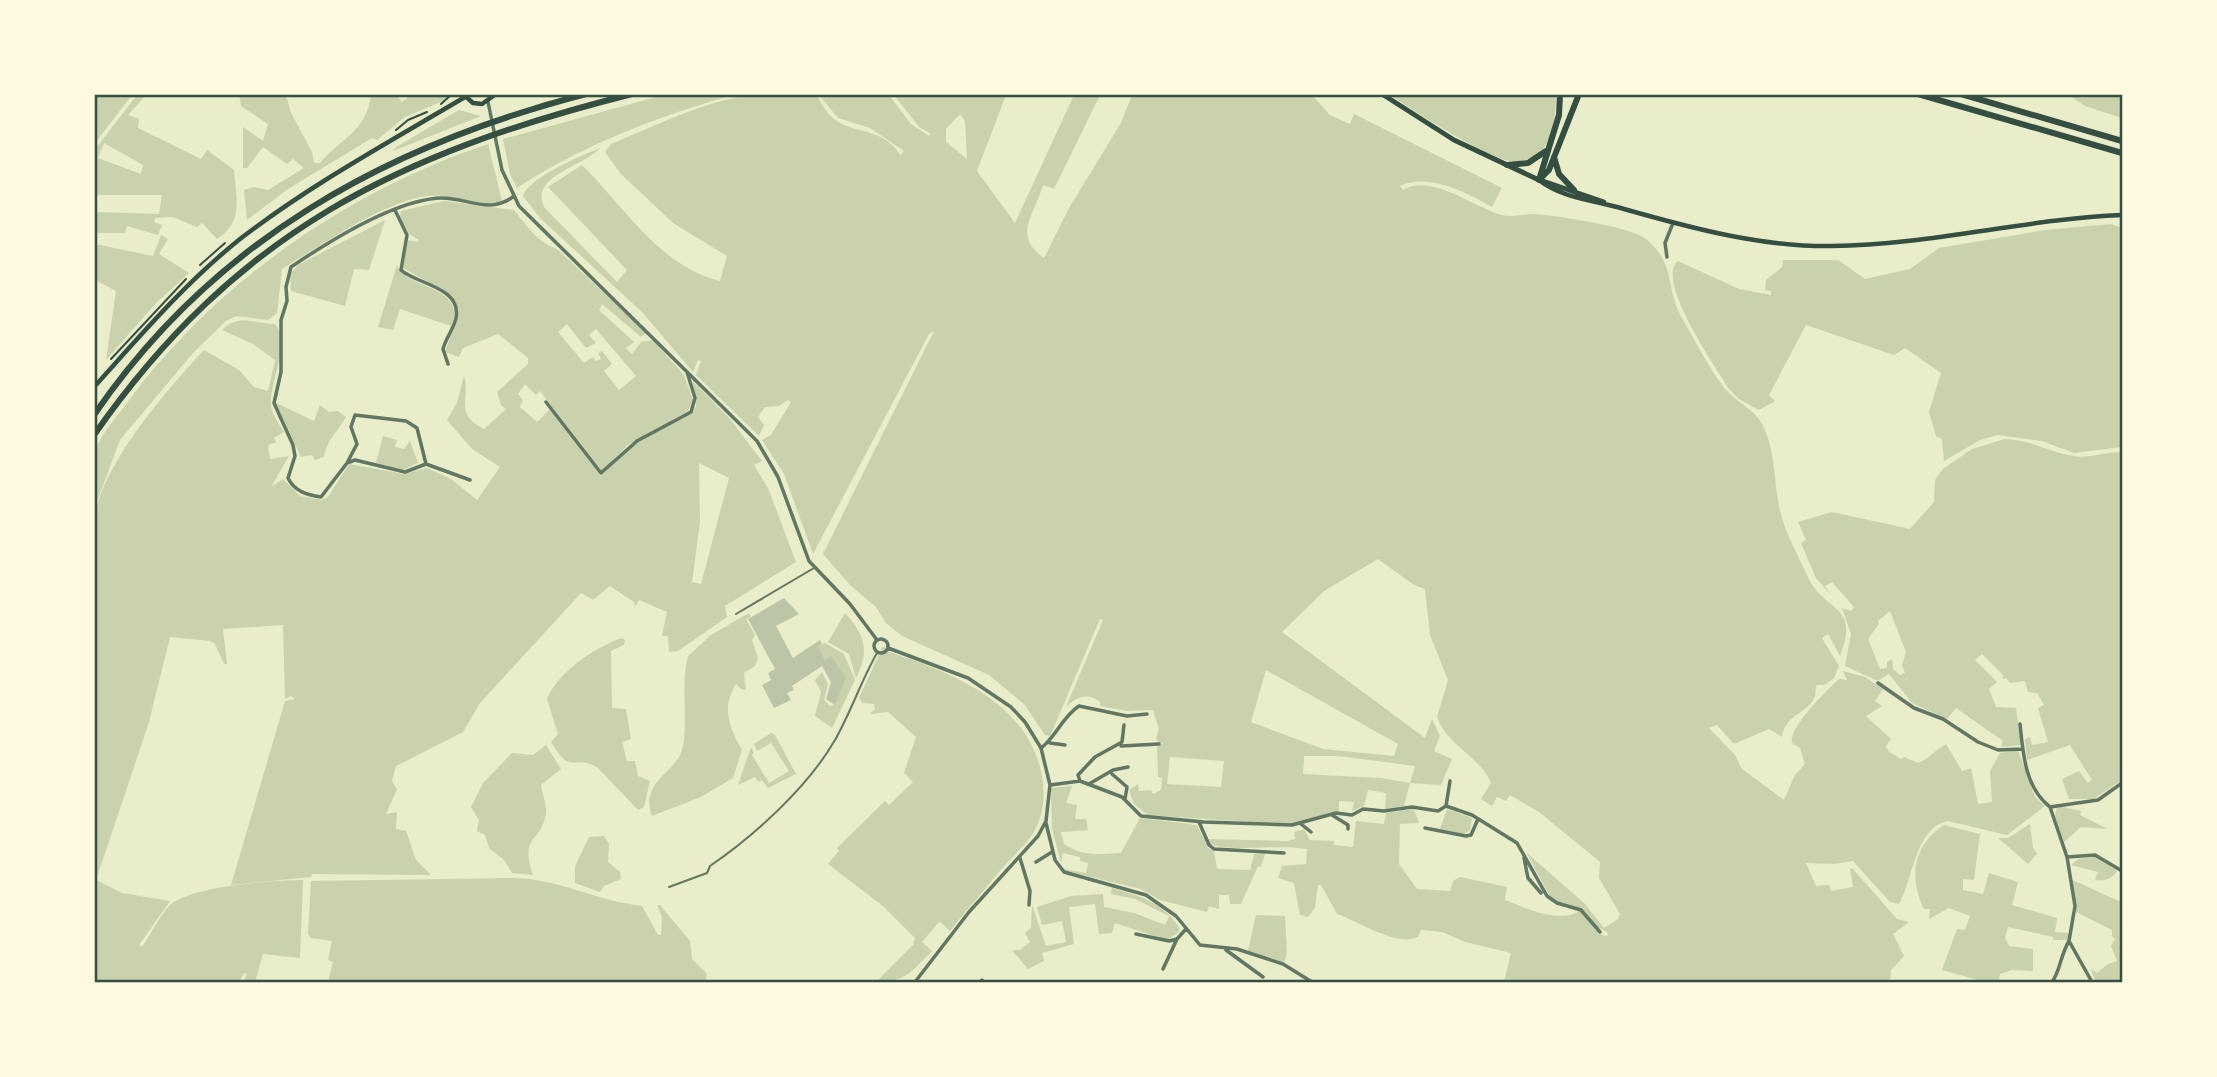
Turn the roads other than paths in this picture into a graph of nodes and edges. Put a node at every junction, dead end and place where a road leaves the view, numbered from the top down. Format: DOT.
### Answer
graph roads {
  1 [pos="496,94"];
  2 [pos="586,94"];
  3 [pos="632,94"];
  4 [pos="1382,94"];
  5 [pos="1560,94"];
  6 [pos="1579,94"];
  7 [pos="1918,94"];
  8 [pos="1961,94"];
  9 [pos="464,96"];
  10 [pos="488,102"];
  11 [pos="2123,141"];
  12 [pos="1547,150"];
  13 [pos="2123,153"];
  14 [pos="1554,157"];
  15 [pos="1507,165"];
  16 [pos="1539,180"];
  17 [pos="1574,190"];
  18 [pos="514,196"];
  19 [pos="1609,205"];
  20 [pos="394,210"];
  21 [pos="2123,215"];
  22 [pos="1673,223"];
  23 [pos="1667,257"];
  24 [pos="448,363"];
  25 [pos="686,370"];
  26 [pos="94,387"];
  27 [pos="546,402"];
  28 [pos="94,415"];
  29 [pos="94,435"];
  30 [pos="347,463"];
  31 [pos="426,464"];
  32 [pos="470,480"];
  33 [pos="815,567"];
  34 [pos="736,614"];
  35 [pos="877,640"];
  36 [pos="888,648"];
  37 [pos="877,653"];
  38 [pos="1878,683"];
  39 [pos="1147,714"];
  40 [pos="2020,724"];
  41 [pos="1124,725"];
  42 [pos="1050,743"];
  43 [pos="1159,744"];
  44 [pos="1065,745"];
  45 [pos="1118,746"];
  46 [pos="1041,748"];
  47 [pos="2023,749"];
  48 [pos="1128,767"];
  49 [pos="1111,773"];
  50 [pos="1080,781"];
  51 [pos="1450,781"];
  52 [pos="2123,783"];
  53 [pos="1089,784"];
  54 [pos="1050,785"];
  55 [pos="1125,799"];
  56 [pos="1446,806"];
  57 [pos="2050,807"];
  58 [pos="1332,815"];
  59 [pos="1478,819"];
  60 [pos="1046,821"];
  61 [pos="1199,822"];
  62 [pos="1301,824"];
  63 [pos="1425,828"];
  64 [pos="1348,829"];
  65 [pos="1311,832"];
  66 [pos="1052,852"];
  67 [pos="1284,853"];
  68 [pos="1524,856"];
  69 [pos="1020,858"];
  70 [pos="2067,858"];
  71 [pos="1036,862"];
  72 [pos="2123,871"];
  73 [pos="669,887"];
  74 [pos="1541,893"];
  75 [pos="1029,905"];
  76 [pos="1186,929"];
  77 [pos="1600,932"];
  78 [pos="1136,934"];
  79 [pos="1177,939"];
  80 [pos="2070,941"];
  81 [pos="1225,948"];
  82 [pos="1163,969"];
  83 [pos="1263,977"];
  84 [pos="913,982"];
  85 [pos="1312,982"];
  86 [pos="2052,982"];
  87 [pos="2092,982"];
  1 -- 10 [label="main road"];
  2 -- 28 [label="highway"];
  3 -- 29 [label="highway"];
  4 -- 15 [label="main road"];
  5 -- 12 [label="highway"];
  6 -- 14 [label="highway"];
  7 -- 13 [label="highway"];
  8 -- 11 [label="highway"];
  9 -- 10 [label="main road"];
  9 -- 26 [label="main road"];
  10 -- 18 [label="street"];
  12 -- 15 [label="highway"];
  12 -- 16 [label="highway"];
  14 -- 16 [label="highway"];
  14 -- 17 [label="highway"];
  15 -- 16 [label="main road"];
  16 -- 17 [label="main road"];
  16 -- 19 [label="main road"];
  17 -- 19 [label="main road"];
  18 -- 20 [label="street"];
  18 -- 25 [label="street"];
  19 -- 22 [label="main road"];
  20 -- 24 [label="street"];
  20 -- 30 [label="street"];
  21 -- 22 [label="main road"];
  22 -- 23 [label="street"];
  25 -- 27 [label="street"];
  25 -- 33 [label="street"];
  30 -- 31 [label="street"];
  30 -- 31 [label="street"];
  31 -- 32 [label="street"];
  33 -- 34 [label="lane"];
  33 -- 35 [label="street"];
  35 -- 36 [label="street"];
  35 -- 37 [label="street"];
  36 -- 37 [label="street"];
  36 -- 46 [label="street"];
  37 -- 73 [label="lane"];
  38 -- 47 [label="street"];
  39 -- 42 [label="street"];
  40 -- 47 [label="street"];
  41 -- 45 [label="street"];
  42 -- 44 [label="street"];
  42 -- 46 [label="street"];
  43 -- 45 [label="street"];
  45 -- 50 [label="street"];
  46 -- 54 [label="street"];
  47 -- 57 [label="street"];
  48 -- 49 [label="street"];
  49 -- 53 [label="street"];
  49 -- 55 [label="street"];
  50 -- 53 [label="street"];
  50 -- 54 [label="street"];
  51 -- 56 [label="street"];
  52 -- 57 [label="street"];
  53 -- 55 [label="street"];
  54 -- 60 [label="street"];
  55 -- 61 [label="street"];
  56 -- 58 [label="street"];
  56 -- 59 [label="street"];
  57 -- 70 [label="street"];
  58 -- 62 [label="street"];
  58 -- 64 [label="street"];
  59 -- 63 [label="street"];
  59 -- 68 [label="street"];
  60 -- 66 [label="street"];
  60 -- 69 [label="street"];
  61 -- 62 [label="street"];
  61 -- 67 [label="street"];
  62 -- 65 [label="street"];
  66 -- 71 [label="street"];
  66 -- 76 [label="street"];
  68 -- 74 [label="street"];
  68 -- 77 [label="street"];
  69 -- 75 [label="street"];
  69 -- 84 [label="street"];
  70 -- 72 [label="street"];
  70 -- 80 [label="street"];
  76 -- 79 [label="street"];
  76 -- 81 [label="street"];
  78 -- 79 [label="street"];
  79 -- 82 [label="street"];
  80 -- 86 [label="street"];
  80 -- 87 [label="street"];
  81 -- 83 [label="street"];
  81 -- 85 [label="street"];
}
